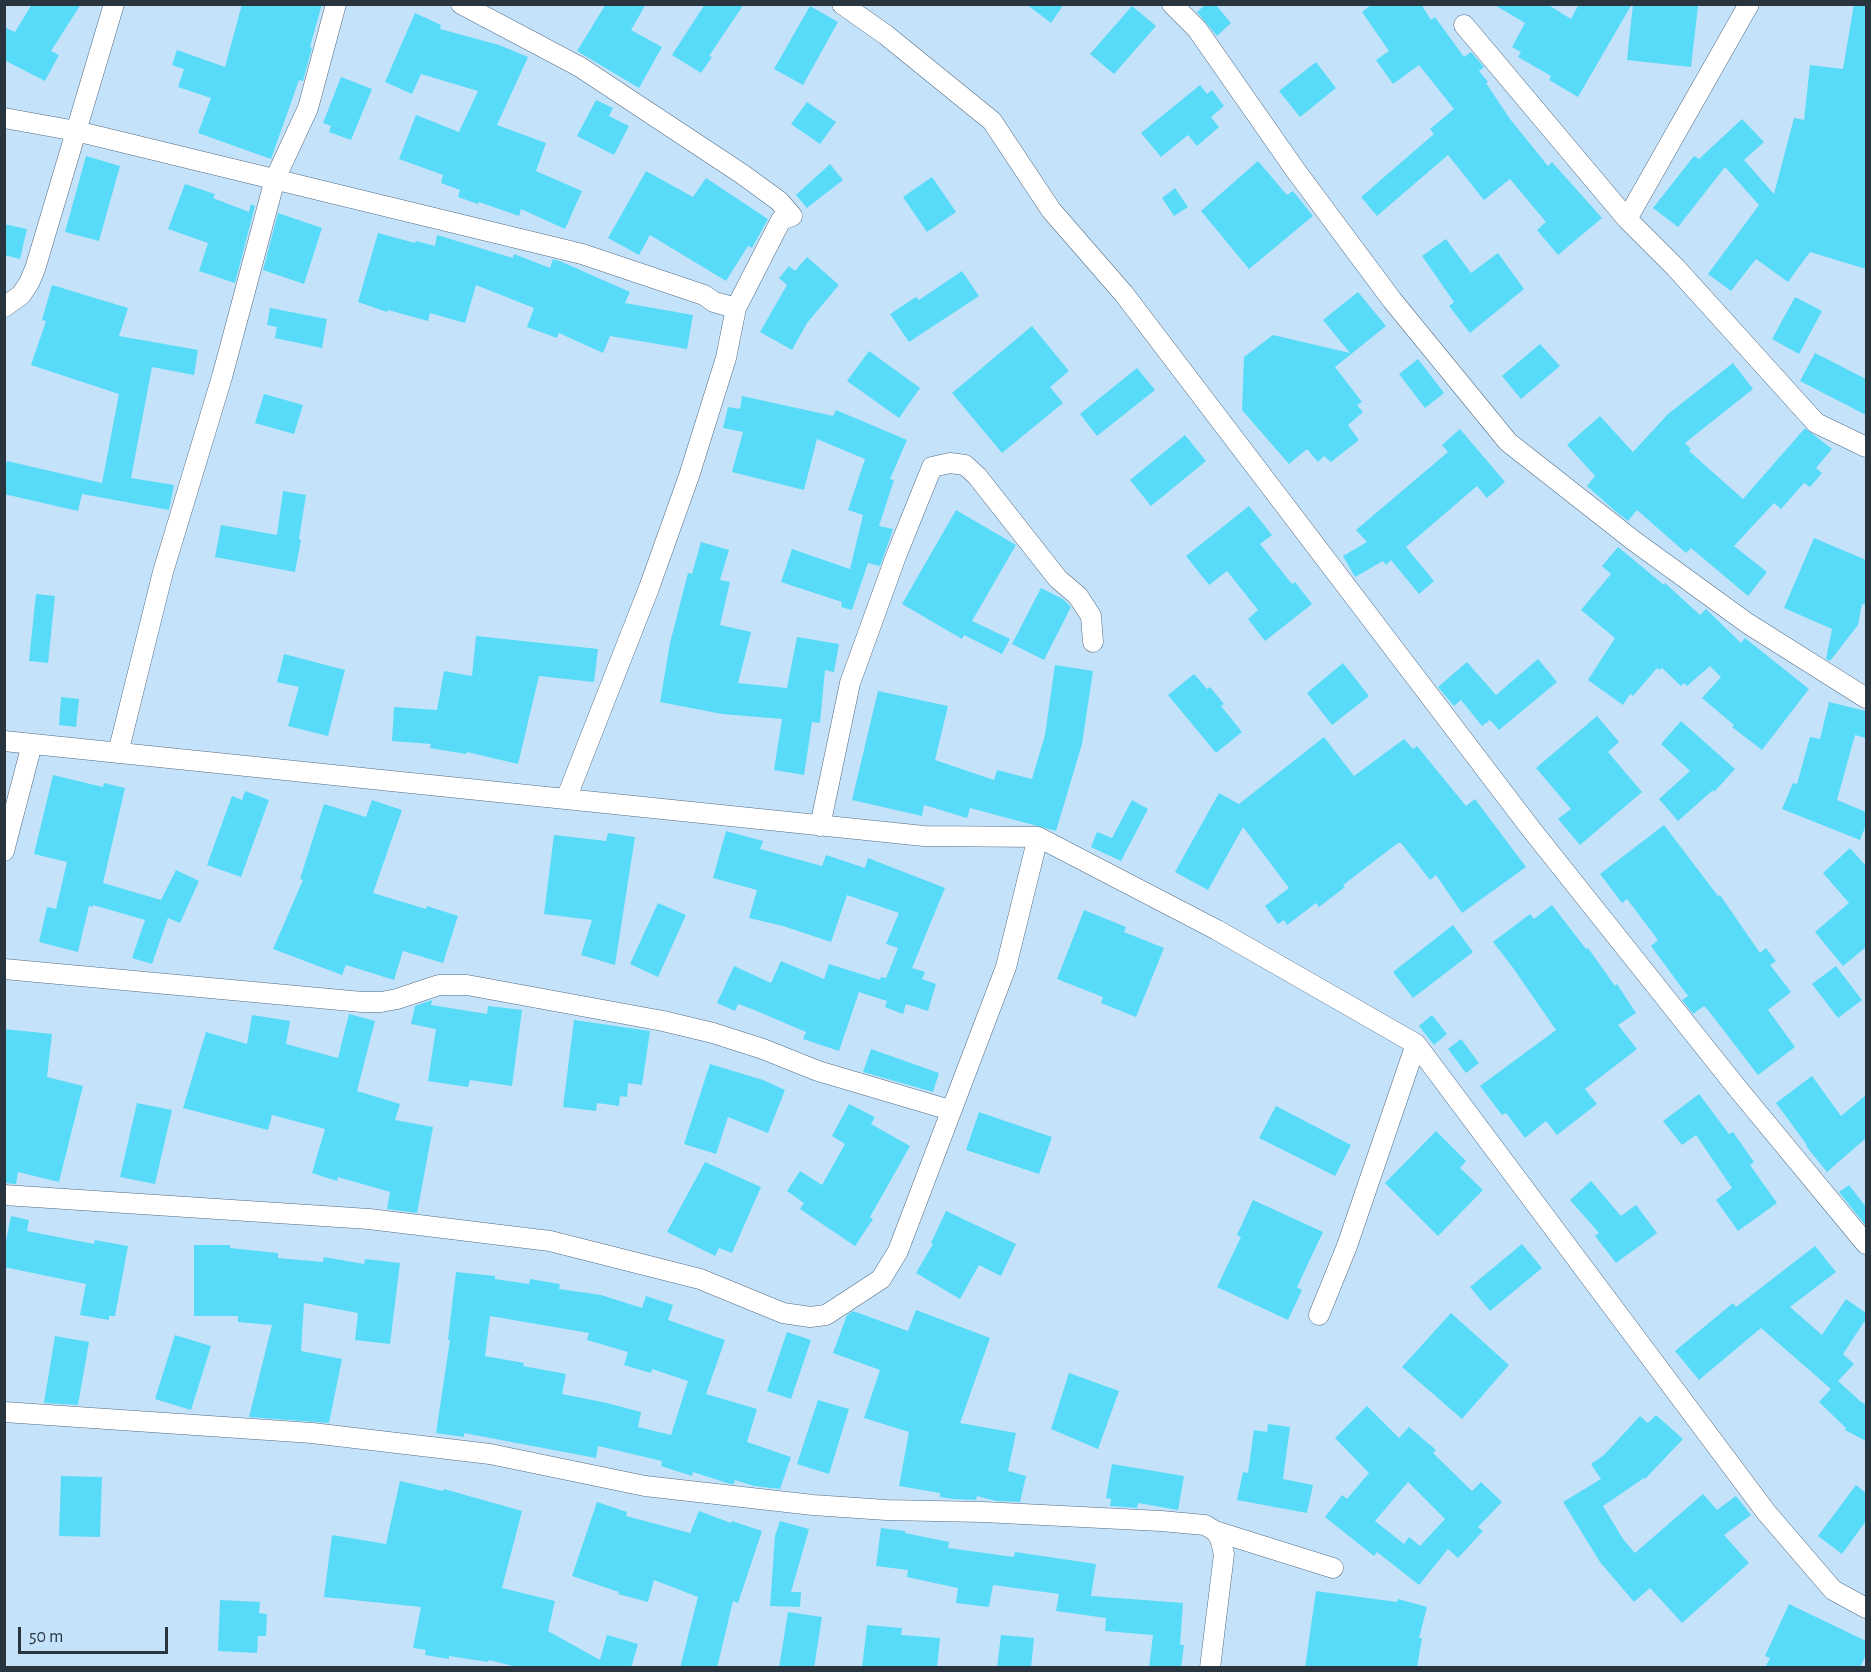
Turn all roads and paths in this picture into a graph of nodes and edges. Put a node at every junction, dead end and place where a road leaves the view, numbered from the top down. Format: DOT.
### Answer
graph roads {
  1 [pos="114,4"];
  2 [pos="336,4"];
  3 [pos="461,4"];
  4 [pos="842,4"];
  5 [pos="1172,4"];
  6 [pos="1749,4"];
  7 [pos="1464,25"];
  8 [pos="4,118"];
  9 [pos="76,131"];
  10 [pos="275,179"];
  11 [pos="1627,219"];
  12 [pos="4,307"];
  13 [pos="736,308"];
  14 [pos="1866,447"];
  15 [pos="1094,642"];
  16 [pos="1866,698"];
  17 [pos="4,741"];
  18 [pos="32,744"];
  19 [pos="118,753"];
  20 [pos="566,799"];
  21 [pos="820,826"];
  22 [pos="1038,837"];
  23 [pos="4,851"];
  24 [pos="4,969"];
  25 [pos="1416,1044"];
  26 [pos="950,1110"];
  27 [pos="4,1195"];
  28 [pos="1866,1244"];
  29 [pos="1319,1315"];
  30 [pos="4,1412"];
  31 [pos="1215,1531"];
  32 [pos="1333,1568"];
  33 [pos="1866,1608"];
  34 [pos="1210,1668"];
  1 -- 9 [label="street"];
  2 -- 10 [label="street"];
  3 -- 13 [label="street"];
  4 -- 28 [label="street"];
  5 -- 16 [label="street"];
  6 -- 11 [label="street"];
  7 -- 11 [label="street"];
  8 -- 9 [label="street"];
  9 -- 10 [label="street"];
  9 -- 12 [label="street"];
  10 -- 13 [label="street"];
  10 -- 19 [label="street"];
  11 -- 14 [label="street"];
  13 -- 20 [label="street"];
  15 -- 21 [label="street"];
  17 -- 18 [label="street"];
  18 -- 19 [label="street"];
  18 -- 23 [label="street"];
  19 -- 20 [label="street"];
  20 -- 21 [label="street"];
  21 -- 22 [label="street"];
  22 -- 25 [label="street"];
  22 -- 26 [label="street"];
  24 -- 26 [label="street"];
  25 -- 29 [label="street"];
  25 -- 33 [label="street"];
  26 -- 27 [label="street"];
  30 -- 31 [label="street"];
  31 -- 32 [label="street"];
  31 -- 34 [label="street"];
}
